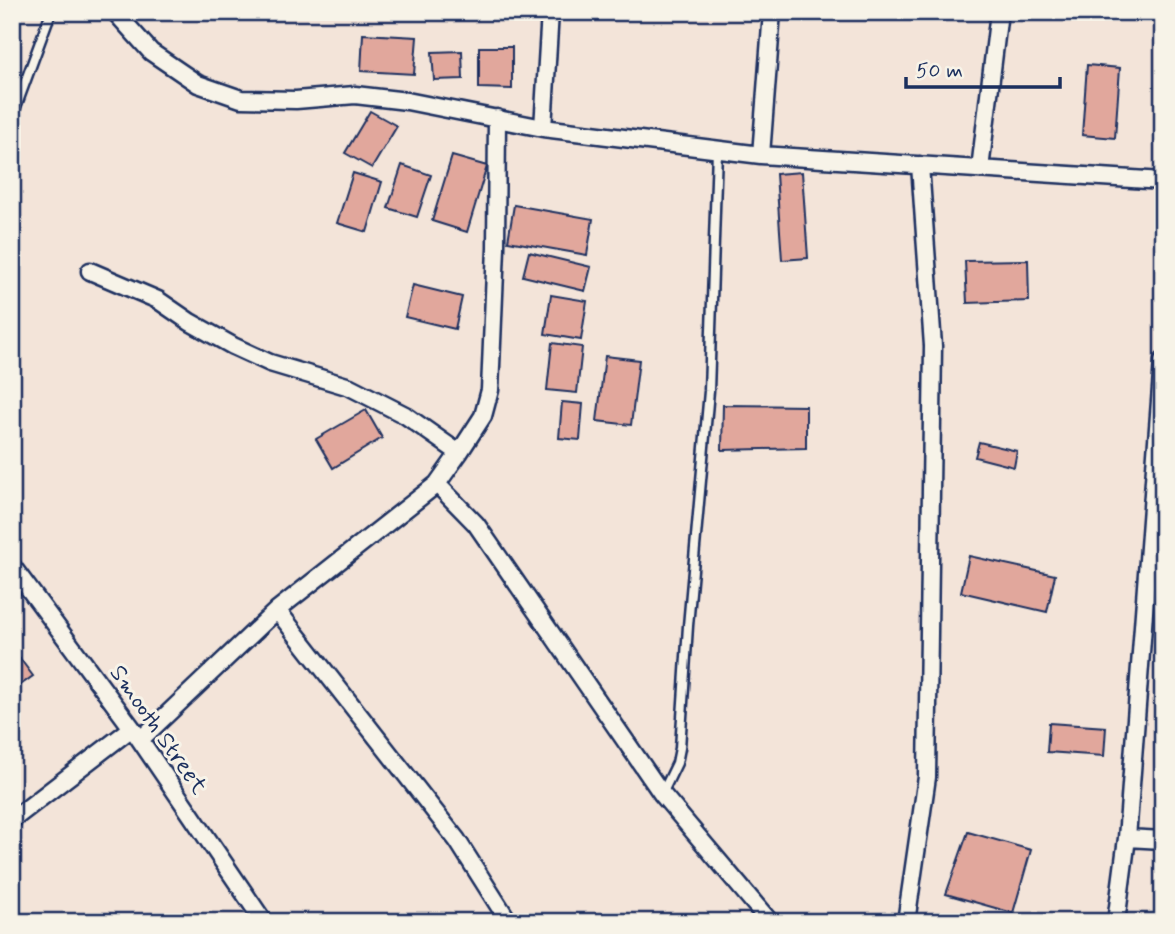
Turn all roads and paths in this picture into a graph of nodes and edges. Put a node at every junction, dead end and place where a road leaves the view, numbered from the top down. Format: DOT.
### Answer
graph roads {
  1 [pos="51,12"];
  2 [pos="115,12"];
  3 [pos="550,12"];
  4 [pos="772,12"];
  5 [pos="999,12"];
  6 [pos="12,118"];
  7 [pos="497,118"];
  8 [pos="543,128"];
  9 [pos="717,150"];
  10 [pos="761,155"];
  11 [pos="920,165"];
  12 [pos="980,169"];
  13 [pos="1163,181"];
  14 [pos="90,271"];
  15 [pos="1163,361"];
  16 [pos="1161,400"];
  17 [pos="459,453"];
  18 [pos="437,485"];
  19 [pos="12,567"];
  20 [pos="277,610"];
  21 [pos="136,734"];
  22 [pos="662,794"];
  23 [pos="12,820"];
  24 [pos="1127,838"];
  25 [pos="1163,840"];
  26 [pos="258,919"];
  27 [pos="509,922"];
  28 [pos="771,922"];
  29 [pos="906,922"];
  30 [pos="1116,922"];
  1 -- 6 [label="lane"];
  2 -- 7 [label="street"];
  3 -- 8 [label="street"];
  4 -- 10 [label="street"];
  5 -- 12 [label="street"];
  7 -- 8 [label="street"];
  7 -- 17 [label="street"];
  8 -- 9 [label="street"];
  9 -- 10 [label="street"];
  9 -- 22 [label="lane"];
  10 -- 11 [label="street"];
  11 -- 12 [label="street"];
  11 -- 29 [label="street"];
  12 -- 13 [label="street"];
  14 -- 17 [label="street"];
  15 -- 16 [label="street"];
  16 -- 24 [label="street"];
  17 -- 18 [label="street"];
  18 -- 20 [label="street"];
  18 -- 22 [label="street"];
  19 -- 21 [label="street, Smooth Street"];
  20 -- 21 [label="street"];
  20 -- 27 [label="street"];
  21 -- 23 [label="street"];
  21 -- 26 [label="street, Smooth Street"];
  22 -- 28 [label="street"];
  24 -- 25 [label="street"];
  24 -- 30 [label="street"];
}
